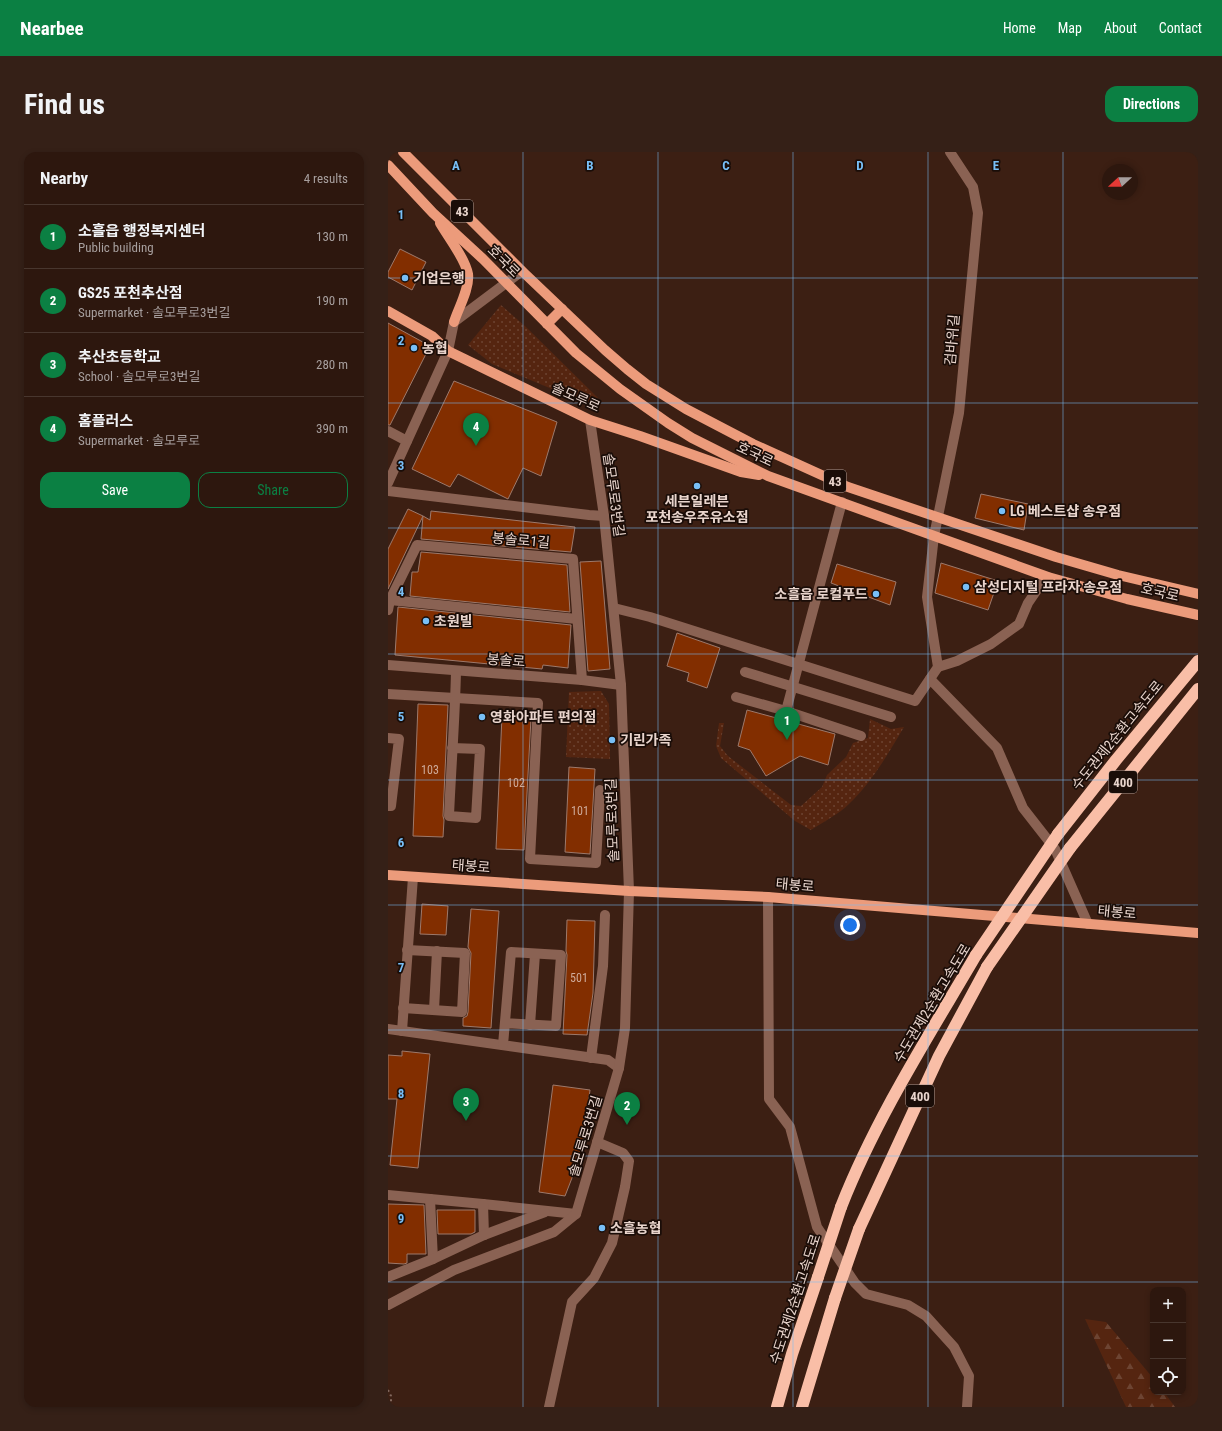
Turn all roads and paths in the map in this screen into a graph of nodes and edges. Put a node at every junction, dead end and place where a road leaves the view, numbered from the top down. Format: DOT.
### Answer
graph roads {
  1 [pos="403,152"];
  2 [pos="950,152"];
  3 [pos="388,165"];
  4 [pos="433,213"];
  5 [pos="522,271"];
  6 [pos="506,283"];
  7 [pos="562,309"];
  8 [pos="388,311"];
  9 [pos="454,322"];
  10 [pos="547,324"];
  11 [pos="448,351"];
  12 [pos="590,420"];
  13 [pos="388,431"];
  14 [pos="407,441"];
  15 [pos="768,476"];
  16 [pos="388,483"];
  17 [pos="388,491"];
  18 [pos="842,502"];
  19 [pos="604,516"];
  20 [pos="938,517"];
  21 [pos="934,536"];
  22 [pos="1048,577"];
  23 [pos="1198,594"];
  24 [pos="389,605"];
  25 [pos="614,608"];
  26 [pos="1198,615"];
  27 [pos="577,619"];
  28 [pos="1198,661"];
  29 [pos="799,663"];
  30 [pos="388,665"];
  31 [pos="938,667"];
  32 [pos="456,671"];
  33 [pos="745,672"];
  34 [pos="930,679"];
  35 [pos="582,680"];
  36 [pos="621,685"];
  37 [pos="793,686"];
  38 [pos="1198,688"];
  39 [pos="388,694"];
  40 [pos="736,697"];
  41 [pos="456,698"];
  42 [pos="786,711"];
  43 [pos="891,717"];
  44 [pos="861,736"];
  45 [pos="388,738"];
  46 [pos="452,748"];
  47 [pos="600,790"];
  48 [pos="388,806"];
  49 [pos="388,875"];
  50 [pos="413,877"];
  51 [pos="629,891"];
  52 [pos="768,897"];
  53 [pos="605,915"];
  54 [pos="1088,924"];
  55 [pos="1198,933"];
  56 [pos="407,950"];
  57 [pos="437,951"];
  58 [pos="535,954"];
  59 [pos="403,1008"];
  60 [pos="434,1010"];
  61 [pos="505,1023"];
  62 [pos="530,1025"];
  63 [pos="388,1029"];
  64 [pos="402,1031"];
  65 [pos="503,1045"];
  66 [pos="591,1058"];
  67 [pos="619,1068"];
  68 [pos="597,1142"];
  69 [pos="388,1195"];
  70 [pos="430,1198"];
  71 [pos="483,1204"];
  72 [pos="548,1212"];
  73 [pos="576,1214"];
  74 [pos="484,1235"];
  75 [pos="432,1259"];
  76 [pos="388,1277"];
  77 [pos="388,1305"];
  78 [pos="388,1390"];
  79 [pos="391,1407"];
  80 [pos="549,1407"];
  81 [pos="777,1407"];
  82 [pos="802,1407"];
  83 [pos="967,1407"];
  1 -- 5 [label="main road, 호국로 / 43"];
  2 -- 20 [label="street, 검바위길"];
  3 -- 4 [label="main road, 호국로 / 43"];
  4 -- 6 [label="main road, 호국로 / 43"];
  4 -- 9 [label="main road"];
  5 -- 6 [label="street"];
  5 -- 7 [label="main road, 호국로 / 43"];
  6 -- 9 [label="street"];
  6 -- 10 [label="main road, 호국로 / 43"];
  7 -- 10 [label="main road"];
  7 -- 20 [label="main road, 호국로 / 43"];
  8 -- 11 [label="main road, 솔모루로"];
  9 -- 11 [label="street"];
  10 -- 15 [label="main road, 호국로 / 43"];
  11 -- 12 [label="main road, 솔모루로"];
  11 -- 14 [label="street"];
  12 -- 15 [label="main road, 솔모루로"];
  12 -- 19 [label="street, 솔모루로3번길"];
  13 -- 14 [label="street"];
  14 -- 16 [label="street"];
  15 -- 18 [label="main road, 호국로 / 43"];
  17 -- 19 [label="street"];
  18 -- 21 [label="main road, 호국로 / 43"];
  18 -- 29 [label="street"];
  19 -- 25 [label="street, 솔모루로3번길"];
  20 -- 21 [label="street, 검바위길"];
  20 -- 23 [label="main road, 호국로 / 43"];
  21 -- 22 [label="main road, 호국로 / 43"];
  21 -- 31 [label="street, 검바위길"];
  22 -- 26 [label="main road, 호국로 / 43"];
  22 -- 31 [label="street"];
  24 -- 27 [label="street"];
  24 -- 27 [label="street, 봉솔로1길"];
  25 -- 29 [label="street"];
  25 -- 36 [label="street, 솔모루로3번길"];
  27 -- 35 [label="street, 봉솔로1길"];
  28 -- 81 [label="highway, 수도권제2순환고속도로 / 400, bridge"];
  29 -- 34 [label="street"];
  29 -- 37 [label="street"];
  30 -- 32 [label="street, 봉솔로"];
  31 -- 34 [label="street"];
  32 -- 35 [label="street, 봉솔로"];
  32 -- 41 [label="street"];
  33 -- 37 [label="street"];
  34 -- 54 [label="street"];
  35 -- 36 [label="street, 봉솔로"];
  36 -- 51 [label="street, 솔모루로3번길"];
  37 -- 42 [label="street"];
  37 -- 43 [label="street"];
  38 -- 82 [label="highway, 수도권제2순환고속도로 / 400, bridge"];
  39 -- 41 [label="street"];
  40 -- 42 [label="street"];
  41 -- 46 [label="street"];
  41 -- 47 [label="street"];
  42 -- 44 [label="street"];
  45 -- 48 [label="street"];
  46 -- 46 [label="street"];
  49 -- 50 [label="main road, 태봉로"];
  50 -- 51 [label="main road, 태봉로"];
  50 -- 56 [label="street"];
  51 -- 52 [label="main road, 태봉로"];
  51 -- 67 [label="street, 솔모루로3번길"];
  52 -- 54 [label="main road, 태봉로"];
  52 -- 83 [label="street"];
  53 -- 66 [label="street"];
  54 -- 55 [label="main road, 태봉로"];
  56 -- 57 [label="street"];
  56 -- 59 [label="street"];
  57 -- 60 [label="street"];
  57 -- 60 [label="street"];
  58 -- 61 [label="street"];
  58 -- 62 [label="street"];
  58 -- 62 [label="street"];
  59 -- 60 [label="street"];
  59 -- 64 [label="street"];
  61 -- 62 [label="street"];
  61 -- 65 [label="street"];
  63 -- 64 [label="street"];
  64 -- 65 [label="street"];
  65 -- 66 [label="street"];
  66 -- 67 [label="street"];
  67 -- 68 [label="street, 솔모루로3번길"];
  68 -- 73 [label="street, 솔모루로3번길"];
  68 -- 80 [label="street"];
  69 -- 70 [label="street"];
  70 -- 71 [label="street"];
  70 -- 75 [label="street"];
  71 -- 72 [label="street"];
  71 -- 74 [label="street"];
  72 -- 73 [label="street"];
  72 -- 74 [label="street"];
  73 -- 77 [label="street"];
  74 -- 75 [label="street"];
  75 -- 76 [label="street"];
  78 -- 79 [label="path"];
}
